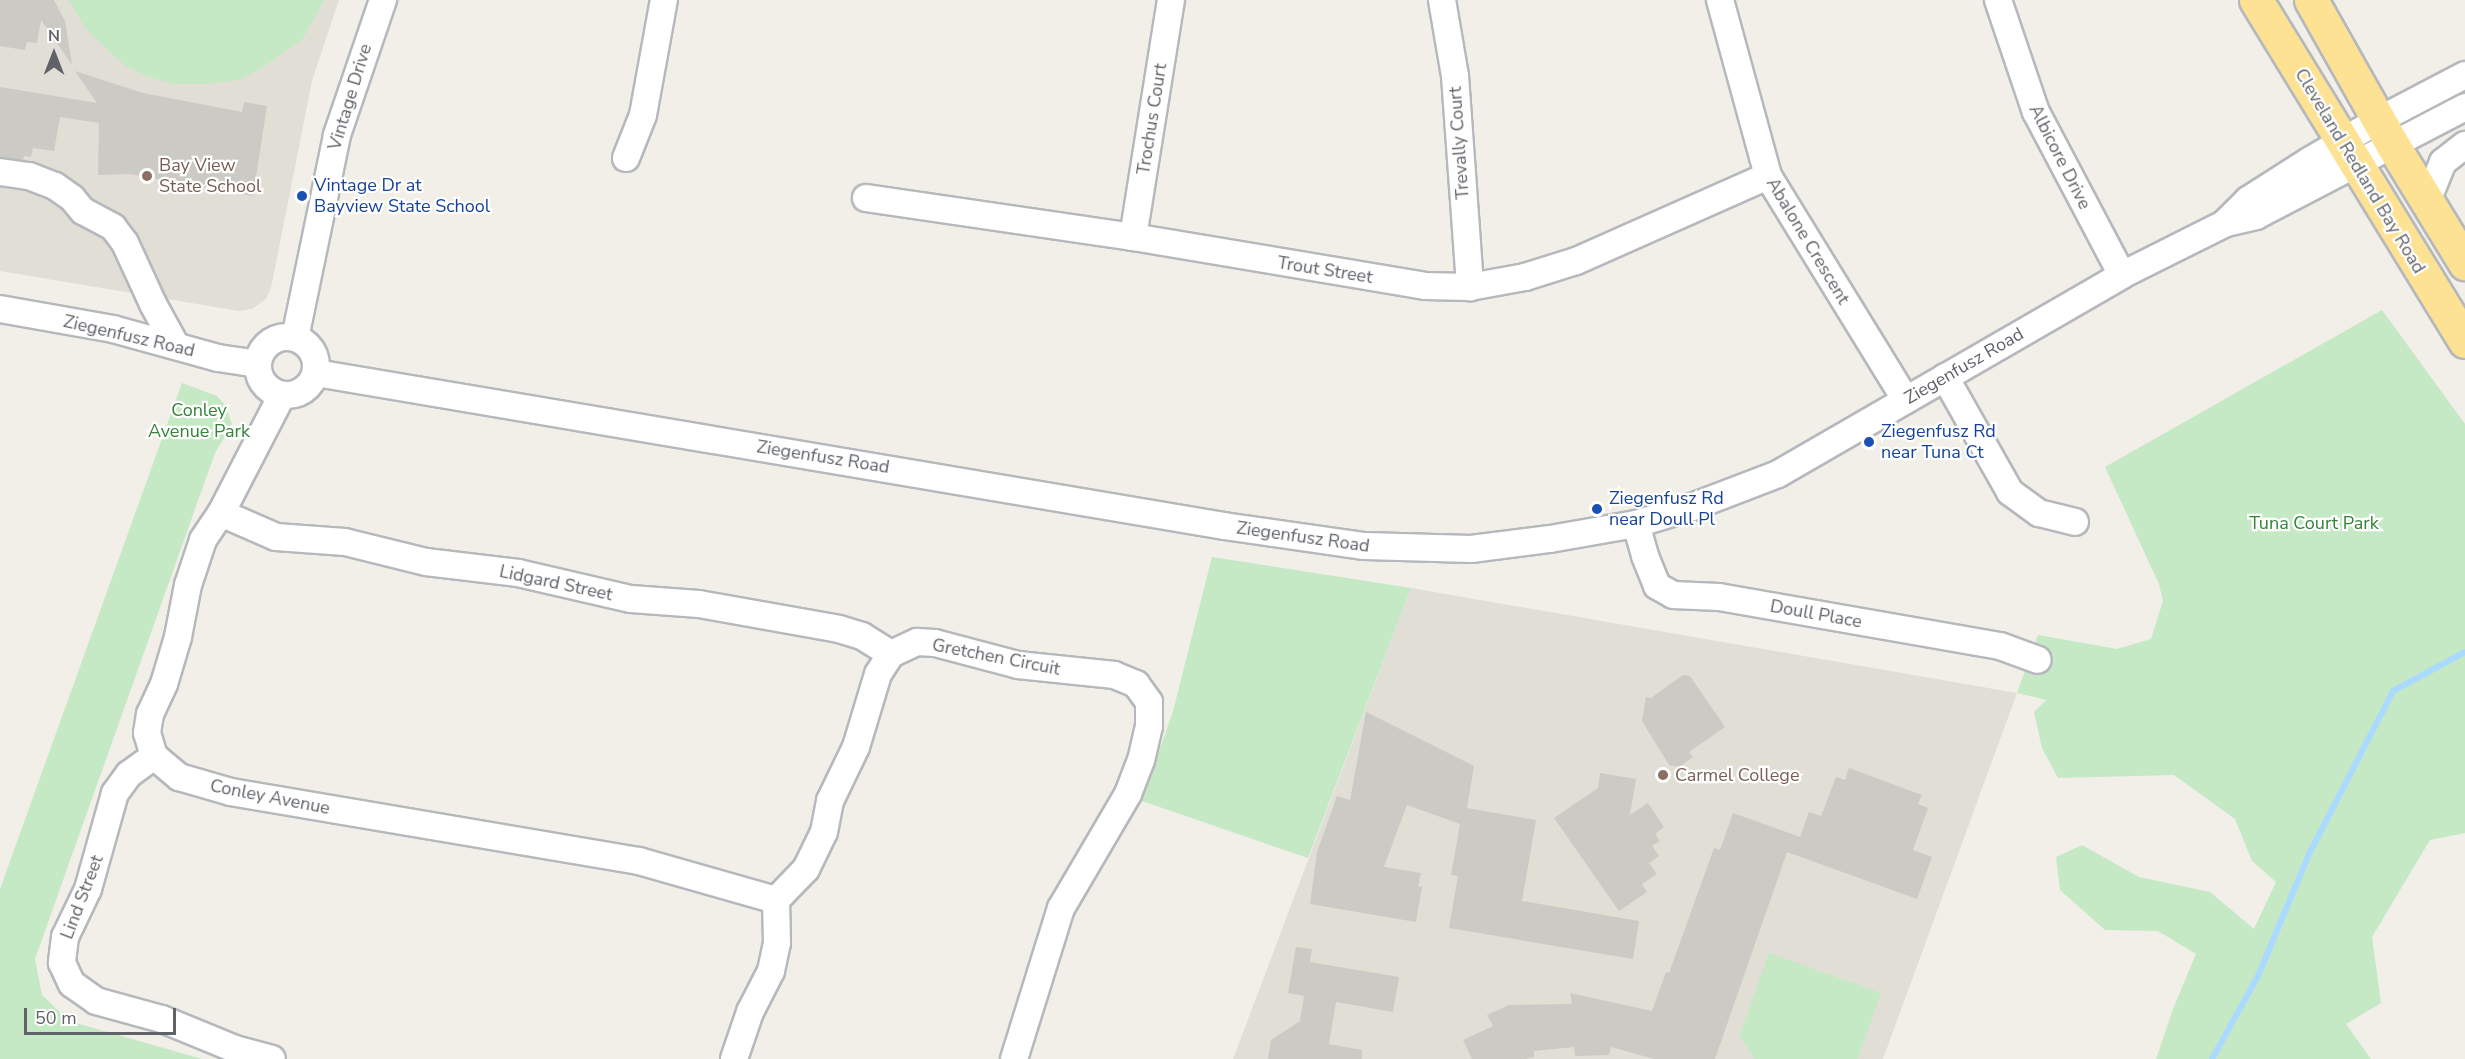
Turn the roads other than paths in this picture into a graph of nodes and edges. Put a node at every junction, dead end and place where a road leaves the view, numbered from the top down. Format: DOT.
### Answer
graph roads {
  1 [pos="383,0"];
  2 [pos="664,0"];
  3 [pos="1171,0"];
  4 [pos="1442,0"];
  5 [pos="1720,0"];
  6 [pos="1998,0"];
  7 [pos="2256,0"];
  8 [pos="2311,0"];
  9 [pos="2465,75"];
  10 [pos="2465,107"];
  11 [pos="2385,132"];
  12 [pos="2465,145"];
  13 [pos="2349,153"];
  14 [pos="626,158"];
  15 [pos="0,172"];
  16 [pos="1768,176"];
  17 [pos="866,198"];
  18 [pos="2427,201"];
  19 [pos="1133,237"];
  20 [pos="2465,263"];
  21 [pos="2122,275"];
  22 [pos="1470,286"];
  23 [pos="0,309"];
  24 [pos="295,338"];
  25 [pos="2465,341"];
  26 [pos="176,346"];
  27 [pos="258,364"];
  28 [pos="316,373"];
  29 [pos="1945,377"];
  30 [pos="282,395"];
  31 [pos="1906,400"];
  32 [pos="221,513"];
  33 [pos="2074,522"];
  34 [pos="1636,524"];
  35 [pos="891,654"];
  36 [pos="2038,660"];
  37 [pos="154,756"];
  38 [pos="776,900"];
  39 [pos="272,1059"];
  40 [pos="734,1059"];
  41 [pos="1014,1059"];
  1 -- 24 [label="street, Vintage Drive"];
  2 -- 14 [label="street"];
  3 -- 19 [label="street, Trochus Court"];
  4 -- 22 [label="street, Trevally Court"];
  5 -- 16 [label="street, Abalone Crescent"];
  6 -- 21 [label="street, Albicore Drive"];
  7 -- 13 [label="highway, Cleveland Redland Bay Road"];
  8 -- 11 [label="highway"];
  9 -- 11 [label="street"];
  10 -- 11 [label="street"];
  11 -- 13 [label="street, Ziegenfusz Road"];
  11 -- 18 [label="highway"];
  12 -- 18 [label="street"];
  13 -- 21 [label="street, Ziegenfusz Road"];
  13 -- 25 [label="highway, Cleveland Redland Bay Road"];
  15 -- 26 [label="street"];
  16 -- 22 [label="street, Trout Street"];
  16 -- 31 [label="street, Abalone Crescent"];
  17 -- 19 [label="street, Trout Street"];
  18 -- 20 [label="highway"];
  19 -- 22 [label="street, Trout Street"];
  21 -- 29 [label="street, Ziegenfusz Road"];
  23 -- 26 [label="street, Ziegenfusz Road"];
  24 -- 27 [label="street"];
  24 -- 28 [label="street"];
  26 -- 27 [label="street, Ziegenfusz Road"];
  27 -- 30 [label="street"];
  28 -- 30 [label="street"];
  28 -- 34 [label="street, Ziegenfusz Road"];
  29 -- 31 [label="street, Ziegenfusz Road"];
  29 -- 33 [label="street"];
  30 -- 32 [label="street"];
  31 -- 34 [label="street, Ziegenfusz Road"];
  32 -- 35 [label="street, Lidgard Street"];
  32 -- 37 [label="street"];
  34 -- 36 [label="street, Doull Place"];
  35 -- 38 [label="street"];
  35 -- 41 [label="street, Gretchen Circuit"];
  37 -- 38 [label="street, Conley Avenue"];
  37 -- 39 [label="street, Lind Street"];
  38 -- 40 [label="street"];
}
